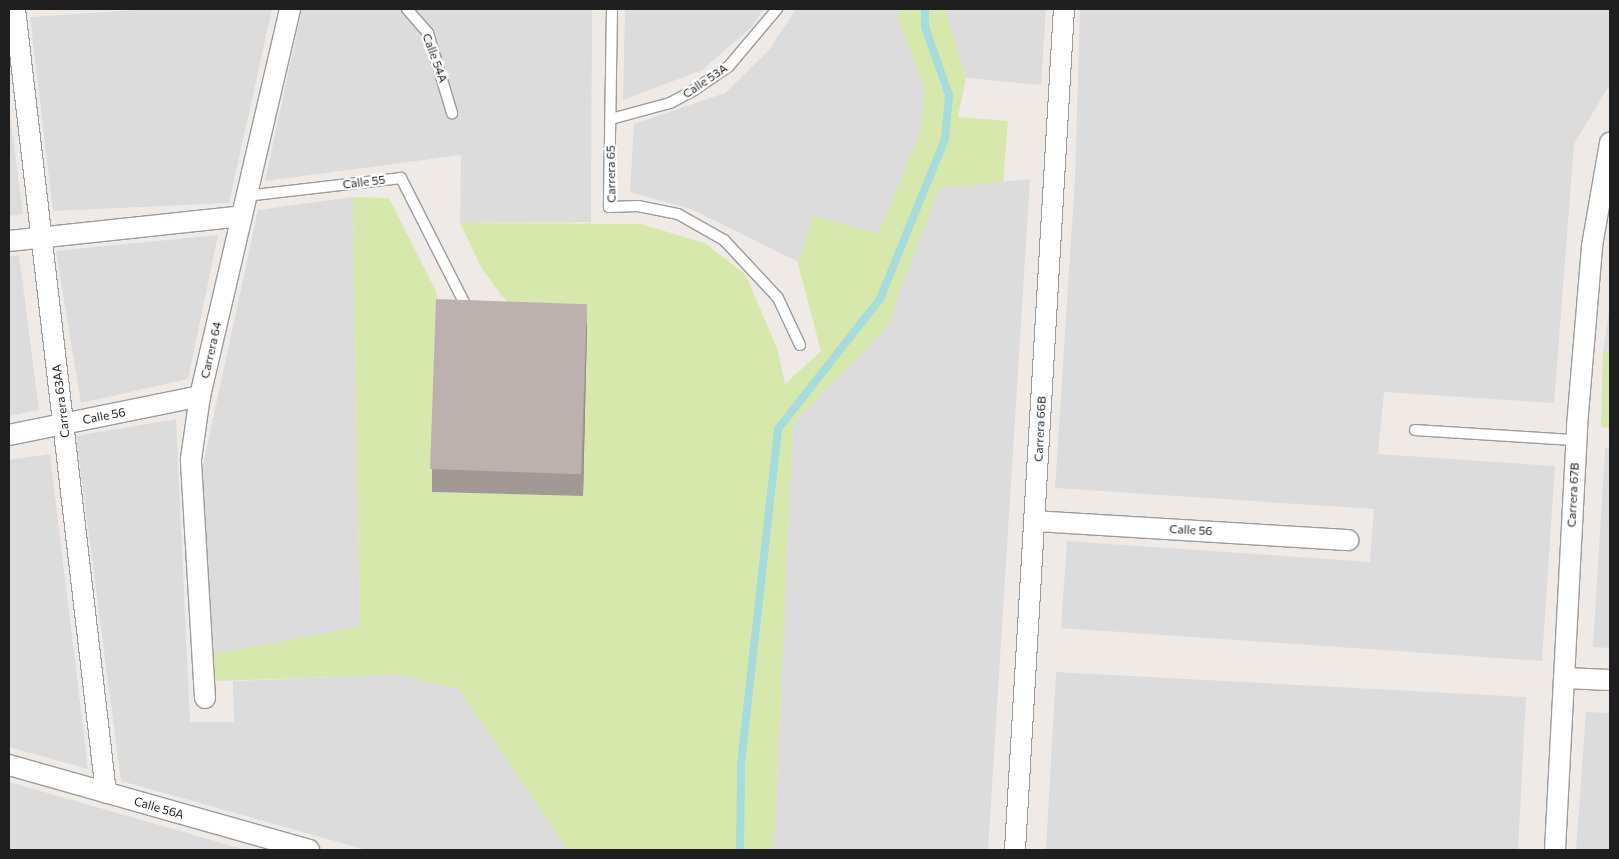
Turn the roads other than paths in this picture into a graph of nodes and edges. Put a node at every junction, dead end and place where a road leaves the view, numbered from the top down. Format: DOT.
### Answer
graph roads {
  1 [pos="15,9"];
  2 [pos="290,9"];
  3 [pos="407,9"];
  4 [pos="612,9"];
  5 [pos="777,9"];
  6 [pos="1064,9"];
  7 [pos="452,113"];
  8 [pos="611,119"];
  9 [pos="1610,142"];
  10 [pos="246,196"];
  11 [pos="242,216"];
  12 [pos="42,235"];
  13 [pos="9,241"];
  14 [pos="465,304"];
  15 [pos="800,345"];
  16 [pos="200,396"];
  17 [pos="64,424"];
  18 [pos="1415,430"];
  19 [pos="9,435"];
  20 [pos="1576,440"];
  21 [pos="1034,521"];
  22 [pos="1348,540"];
  23 [pos="1564,678"];
  24 [pos="1610,680"];
  25 [pos="205,698"];
  26 [pos="9,765"];
  27 [pos="106,793"];
  28 [pos="310,850"];
  29 [pos="1015,850"];
  30 [pos="1555,850"];
  1 -- 12 [label="street, Carrera 63AA"];
  2 -- 10 [label="street, Carrera 64"];
  3 -- 7 [label="lane, Calle 54A"];
  4 -- 8 [label="lane, Carrera 65"];
  5 -- 8 [label="lane, Calle 53A"];
  6 -- 21 [label="street, Carrera 66B"];
  8 -- 15 [label="lane, Carrera 65"];
  9 -- 20 [label="street, Carrera 67B"];
  10 -- 11 [label="street, Carrera 64"];
  10 -- 14 [label="lane, Calle 55"];
  11 -- 12 [label="street"];
  11 -- 16 [label="street, Carrera 64"];
  12 -- 13 [label="street"];
  12 -- 17 [label="street, Carrera 63AA"];
  16 -- 17 [label="street, Calle 56"];
  16 -- 25 [label="street, Carrera 64"];
  17 -- 19 [label="street, Calle 56"];
  17 -- 27 [label="street, Carrera 63AA"];
  18 -- 20 [label="lane"];
  20 -- 23 [label="street, Carrera 67B"];
  21 -- 22 [label="street, Calle 56"];
  21 -- 29 [label="street, Carrera 66B"];
  23 -- 24 [label="street"];
  23 -- 30 [label="street, Carrera 67B"];
  26 -- 27 [label="street, Calle 56A"];
  27 -- 28 [label="street, Calle 56A"];
}
